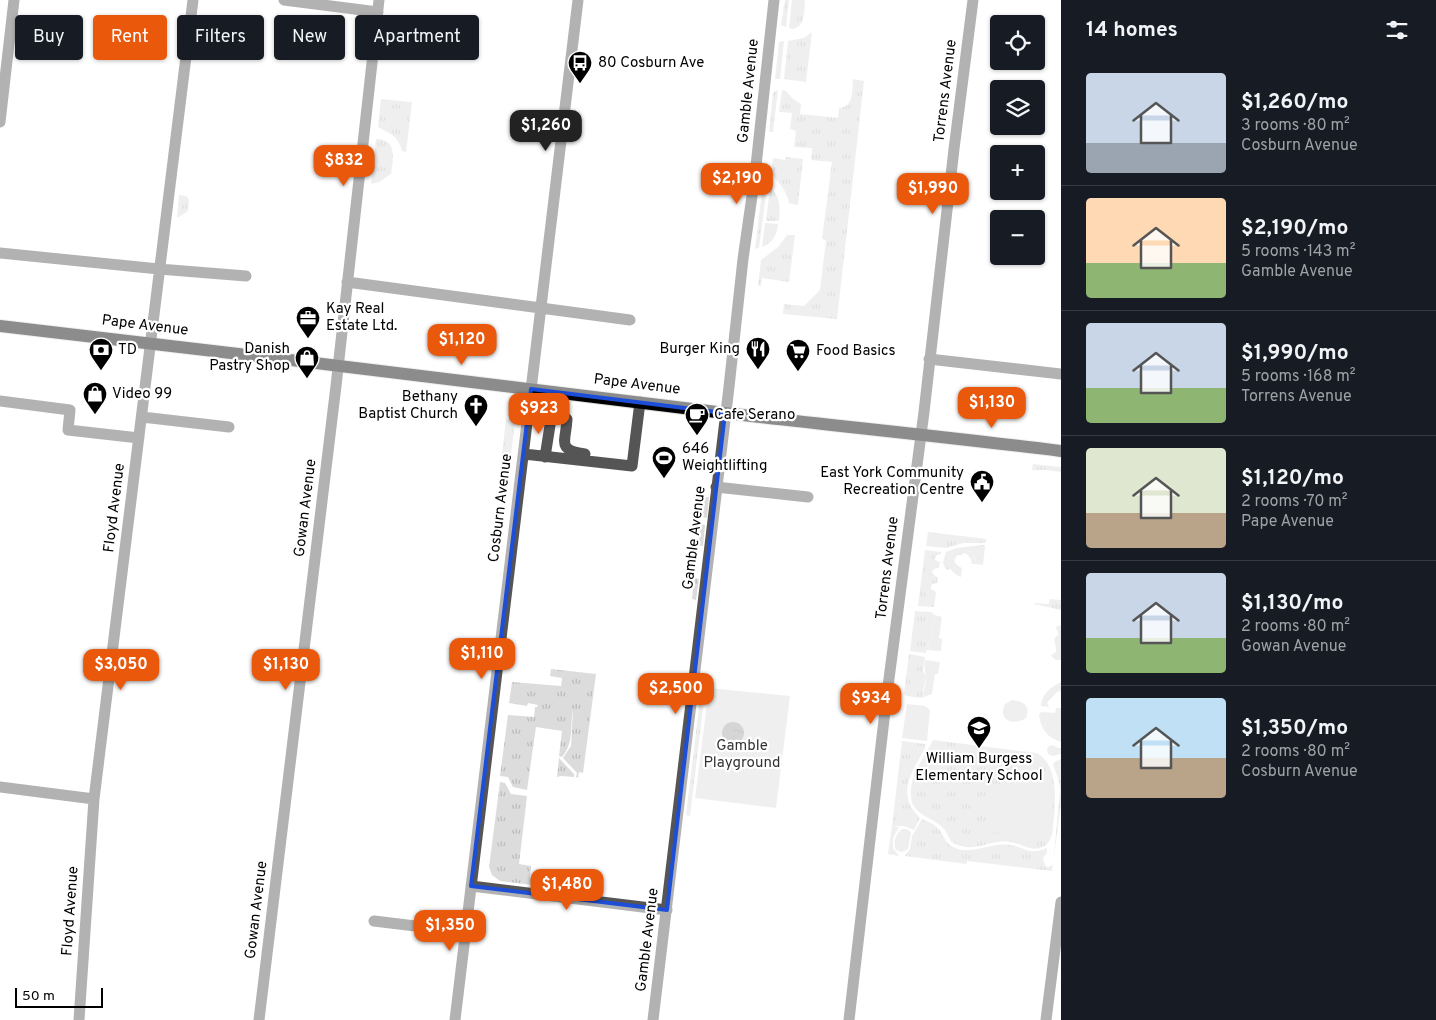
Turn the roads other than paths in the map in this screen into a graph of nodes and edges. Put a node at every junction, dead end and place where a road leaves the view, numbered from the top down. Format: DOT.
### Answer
graph roads {
  1 [pos="14,0"];
  2 [pos="193,0"];
  3 [pos="284,0"];
  4 [pos="578,0"];
  5 [pos="774,0"];
  6 [pos="972,0"];
  7 [pos="378,6"];
  8 [pos="0,122"];
  9 [pos="0,253"];
  10 [pos="159,269"];
  11 [pos="246,276"];
  12 [pos="347,282"];
  13 [pos="540,308"];
  14 [pos="630,320"];
  15 [pos="0,326"];
  16 [pos="151,343"];
  17 [pos="929,359"];
  18 [pos="338,366"];
  19 [pos="1061,374"];
  20 [pos="531,388"];
  21 [pos="0,401"];
  22 [pos="640,402"];
  23 [pos="725,413"];
  24 [pos="142,417"];
  25 [pos="229,427"];
  26 [pos="920,434"];
  27 [pos="139,438"];
  28 [pos="1061,451"];
  29 [pos="524,454"];
  30 [pos="545,456"];
  31 [pos="633,459"];
  32 [pos="716,487"];
  33 [pos="808,497"];
  34 [pos="0,787"];
  35 [pos="94,799"];
  36 [pos="471,886"];
  37 [pos="1061,902"];
  38 [pos="667,910"];
  39 [pos="374,921"];
  40 [pos="466,932"];
  41 [pos="79,1020"];
  42 [pos="259,1020"];
  43 [pos="455,1020"];
  44 [pos="653,1020"];
  45 [pos="849,1020"];
  46 [pos="1046,1020"];
  1 -- 8 [label="street"];
  2 -- 10 [label="street, Floyd Avenue"];
  3 -- 7 [label="street"];
  4 -- 13 [label="street, Cosburn Avenue"];
  5 -- 23 [label="street, Gamble Avenue"];
  6 -- 17 [label="street, Torrens Avenue"];
  7 -- 12 [label="street, Gowan Avenue"];
  9 -- 10 [label="street"];
  10 -- 11 [label="street"];
  10 -- 16 [label="street, Floyd Avenue"];
  12 -- 13 [label="street"];
  12 -- 18 [label="street, Gowan Avenue"];
  13 -- 14 [label="street"];
  13 -- 20 [label="street, Cosburn Avenue"];
  15 -- 16 [label="main road, Pape Avenue"];
  16 -- 18 [label="main road, Pape Avenue"];
  16 -- 24 [label="street, Floyd Avenue"];
  17 -- 19 [label="street"];
  17 -- 26 [label="street, Torrens Avenue"];
  18 -- 20 [label="main road, Pape Avenue"];
  18 -- 42 [label="street, Gowan Avenue"];
  20 -- 22 [label="main road, Pape Avenue"];
  20 -- 29 [label="street, Cosburn Avenue"];
  21 -- 27 [label="street"];
  22 -- 23 [label="main road, Pape Avenue"];
  22 -- 31 [label="street"];
  23 -- 26 [label="main road, Pape Avenue"];
  23 -- 32 [label="street, Gamble Avenue"];
  24 -- 25 [label="street"];
  24 -- 27 [label="street, Floyd Avenue"];
  26 -- 28 [label="main road, Pape Avenue"];
  26 -- 45 [label="street, Torrens Avenue"];
  27 -- 35 [label="street, Floyd Avenue"];
  29 -- 30 [label="street"];
  29 -- 36 [label="street, Cosburn Avenue"];
  30 -- 31 [label="street"];
  30 -- 31 [label="street"];
  32 -- 33 [label="street"];
  32 -- 38 [label="street, Gamble Avenue"];
  34 -- 35 [label="street"];
  35 -- 41 [label="street, Floyd Avenue"];
  36 -- 38 [label="street"];
  36 -- 40 [label="street, Cosburn Avenue"];
  37 -- 46 [label="street"];
  38 -- 44 [label="street, Gamble Avenue"];
  39 -- 40 [label="street"];
  40 -- 43 [label="street, Cosburn Avenue"];
}
